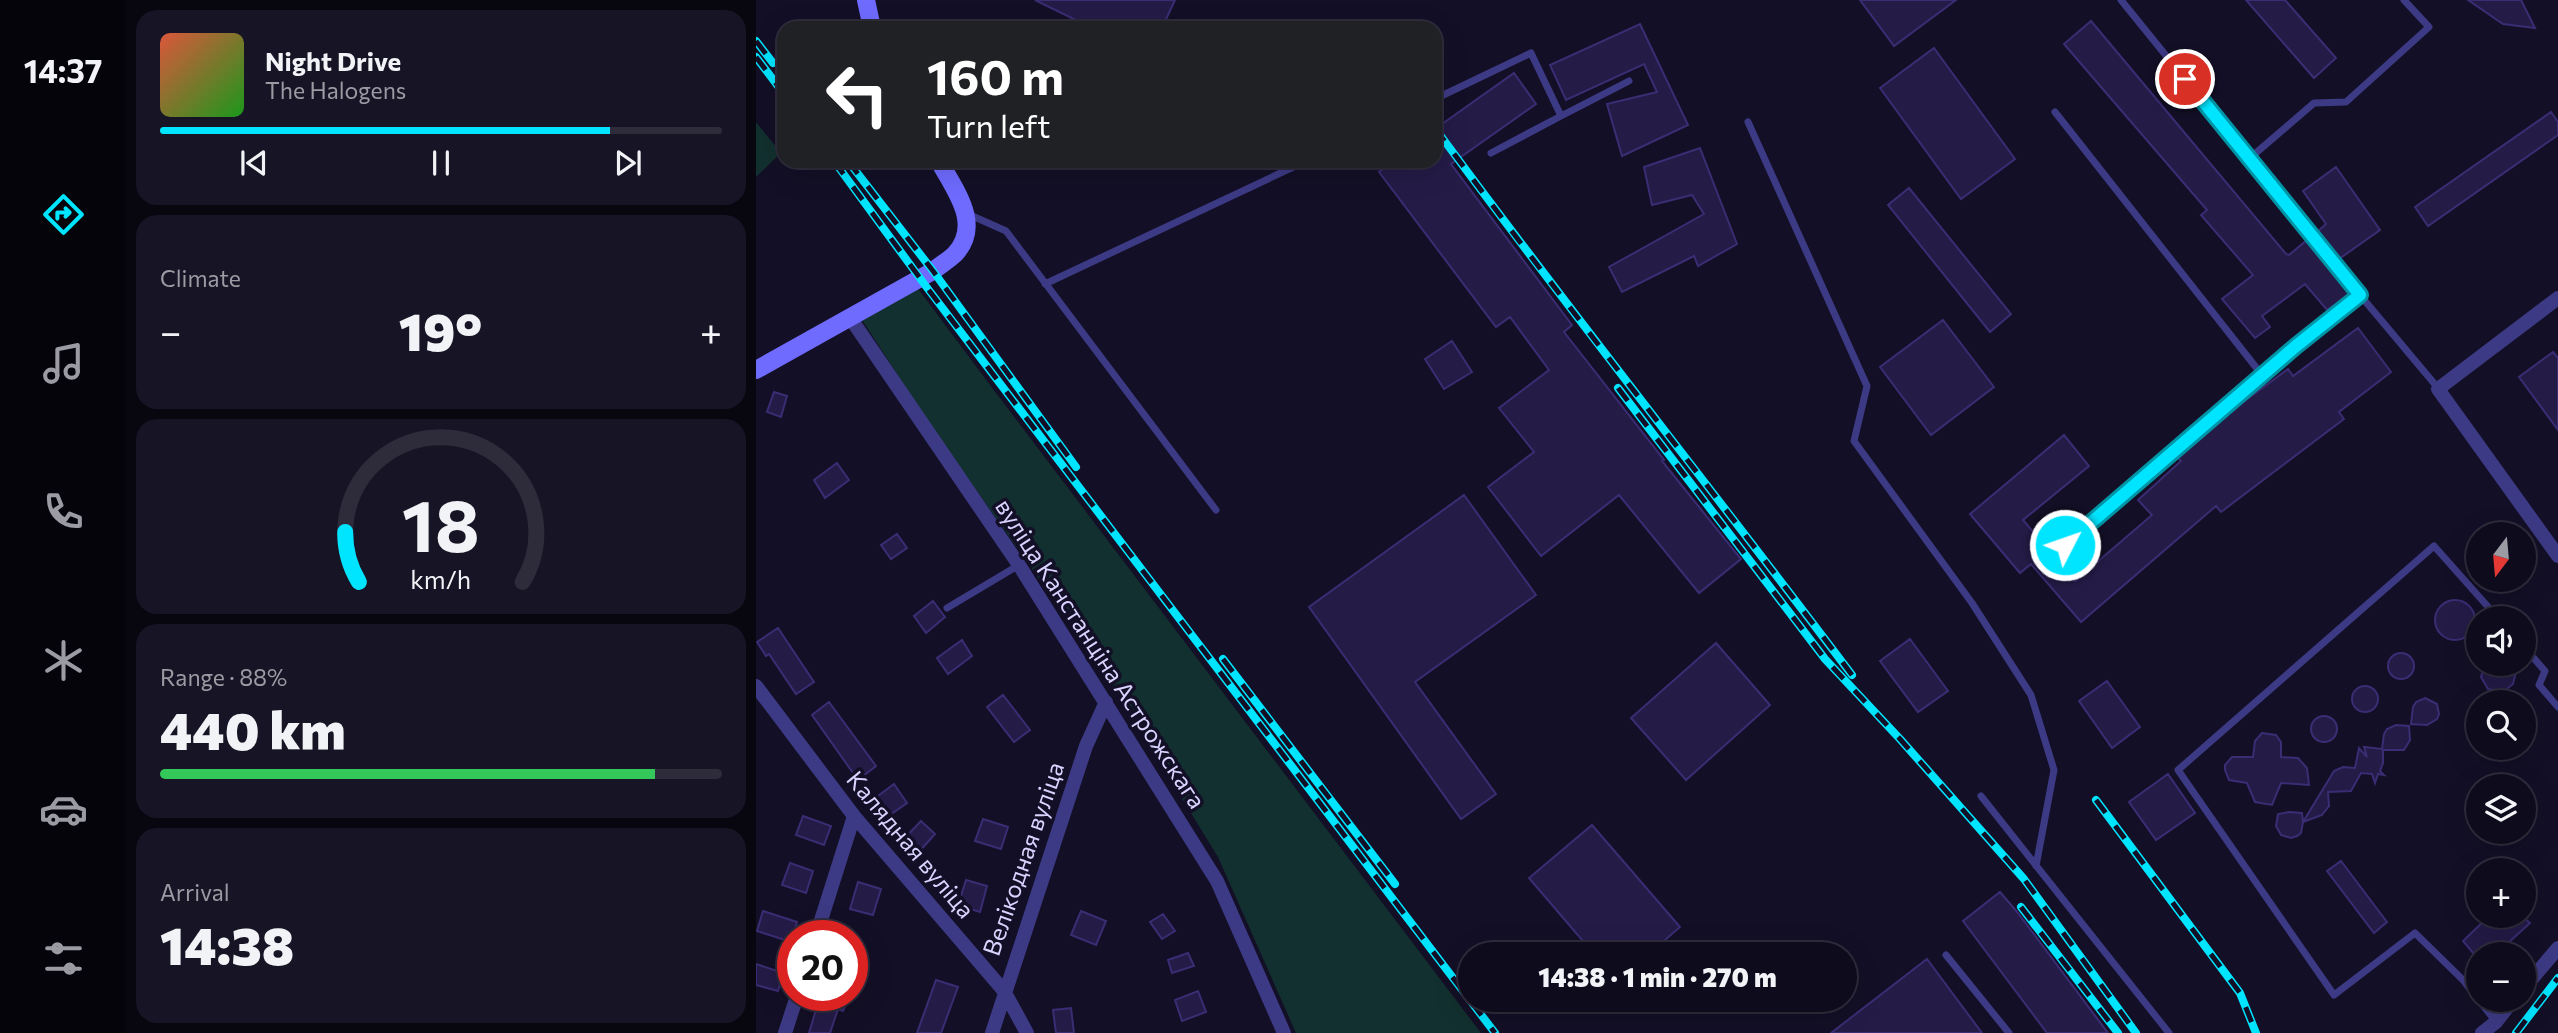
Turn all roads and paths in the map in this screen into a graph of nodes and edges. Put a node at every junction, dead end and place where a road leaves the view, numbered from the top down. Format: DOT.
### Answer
graph roads {
  1 [pos="866,0"];
  2 [pos="2122,0"];
  3 [pos="2404,0"];
  4 [pos="870,21"];
  5 [pos="1629,81"];
  6 [pos="1442,96"];
  7 [pos="2055,112"];
  8 [pos="1561,116"];
  9 [pos="1748,122"];
  10 [pos="1491,153"];
  11 [pos="2249,158"];
  12 [pos="943,168"];
  13 [pos="1291,168"];
  14 [pos="968,213"];
  15 [pos="1045,284"];
  16 [pos="2360,295"];
  17 [pos="2558,298"];
  18 [pos="849,316"];
  19 [pos="756,369"];
  20 [pos="2262,375"];
  21 [pos="2438,389"];
  22 [pos="1216,510"];
  23 [pos="2065,545"];
  24 [pos="2558,556"];
  25 [pos="1018,565"];
  26 [pos="2487,606"];
  27 [pos="947,608"];
  28 [pos="2536,661"];
  29 [pos="756,686"];
  30 [pos="1105,702"];
  31 [pos="2558,707"];
  32 [pos="1981,796"];
  33 [pos="854,816"];
  34 [pos="2036,866"];
  35 [pos="821,920"];
  36 [pos="2558,948"];
  37 [pos="1947,955"];
  38 [pos="2536,974"];
  39 [pos="2466,984"];
  40 [pos="1004,991"];
  41 [pos="792,1011"];
  42 [pos="2489,1012"];
  43 [pos="2503,1012"];
  44 [pos="2496,1021"];
  45 [pos="785,1033"];
  46 [pos="992,1033"];
  47 [pos="1027,1033"];
  48 [pos="1284,1033"];
  49 [pos="2009,1033"];
  50 [pos="2169,1033"];
  51 [pos="2482,1033"];
  1 -- 4 [label="street"];
  2 -- 11 [label="lane"];
  3 -- 11 [label="lane"];
  5 -- 8 [label="lane"];
  6 -- 8 [label="lane"];
  7 -- 20 [label="lane"];
  8 -- 10 [label="lane"];
  9 -- 34 [label="lane"];
  11 -- 16 [label="lane"];
  12 -- 14 [label="street"];
  13 -- 15 [label="lane"];
  14 -- 15 [label="lane"];
  14 -- 18 [label="street"];
  15 -- 22 [label="lane"];
  16 -- 20 [label="lane"];
  16 -- 21 [label="lane"];
  17 -- 21 [label="street"];
  18 -- 19 [label="street"];
  18 -- 25 [label="street, вуліца Канстанціна Астрожскага"];
  20 -- 23 [label="lane"];
  21 -- 24 [label="street"];
  25 -- 27 [label="lane"];
  25 -- 30 [label="street, вуліца Канстанціна Астрожскага"];
  26 -- 39 [label="lane"];
  28 -- 31 [label="lane"];
  29 -- 33 [label="street, Калядная вуліца"];
  30 -- 40 [label="street, Велікодная вуліца"];
  30 -- 48 [label="street, вуліца Канстанціна Астрожскага"];
  32 -- 34 [label="lane"];
  33 -- 35 [label="street"];
  33 -- 40 [label="street, Калядная вуліца"];
  34 -- 50 [label="lane"];
  36 -- 38 [label="street"];
  37 -- 49 [label="lane"];
  40 -- 46 [label="street, Велікодная вуліца"];
  40 -- 47 [label="street, Калядная вуліца"];
  41 -- 45 [label="street"];
  42 -- 44 [label="lane"];
  43 -- 44 [label="street"];
  44 -- 51 [label="street"];
}
